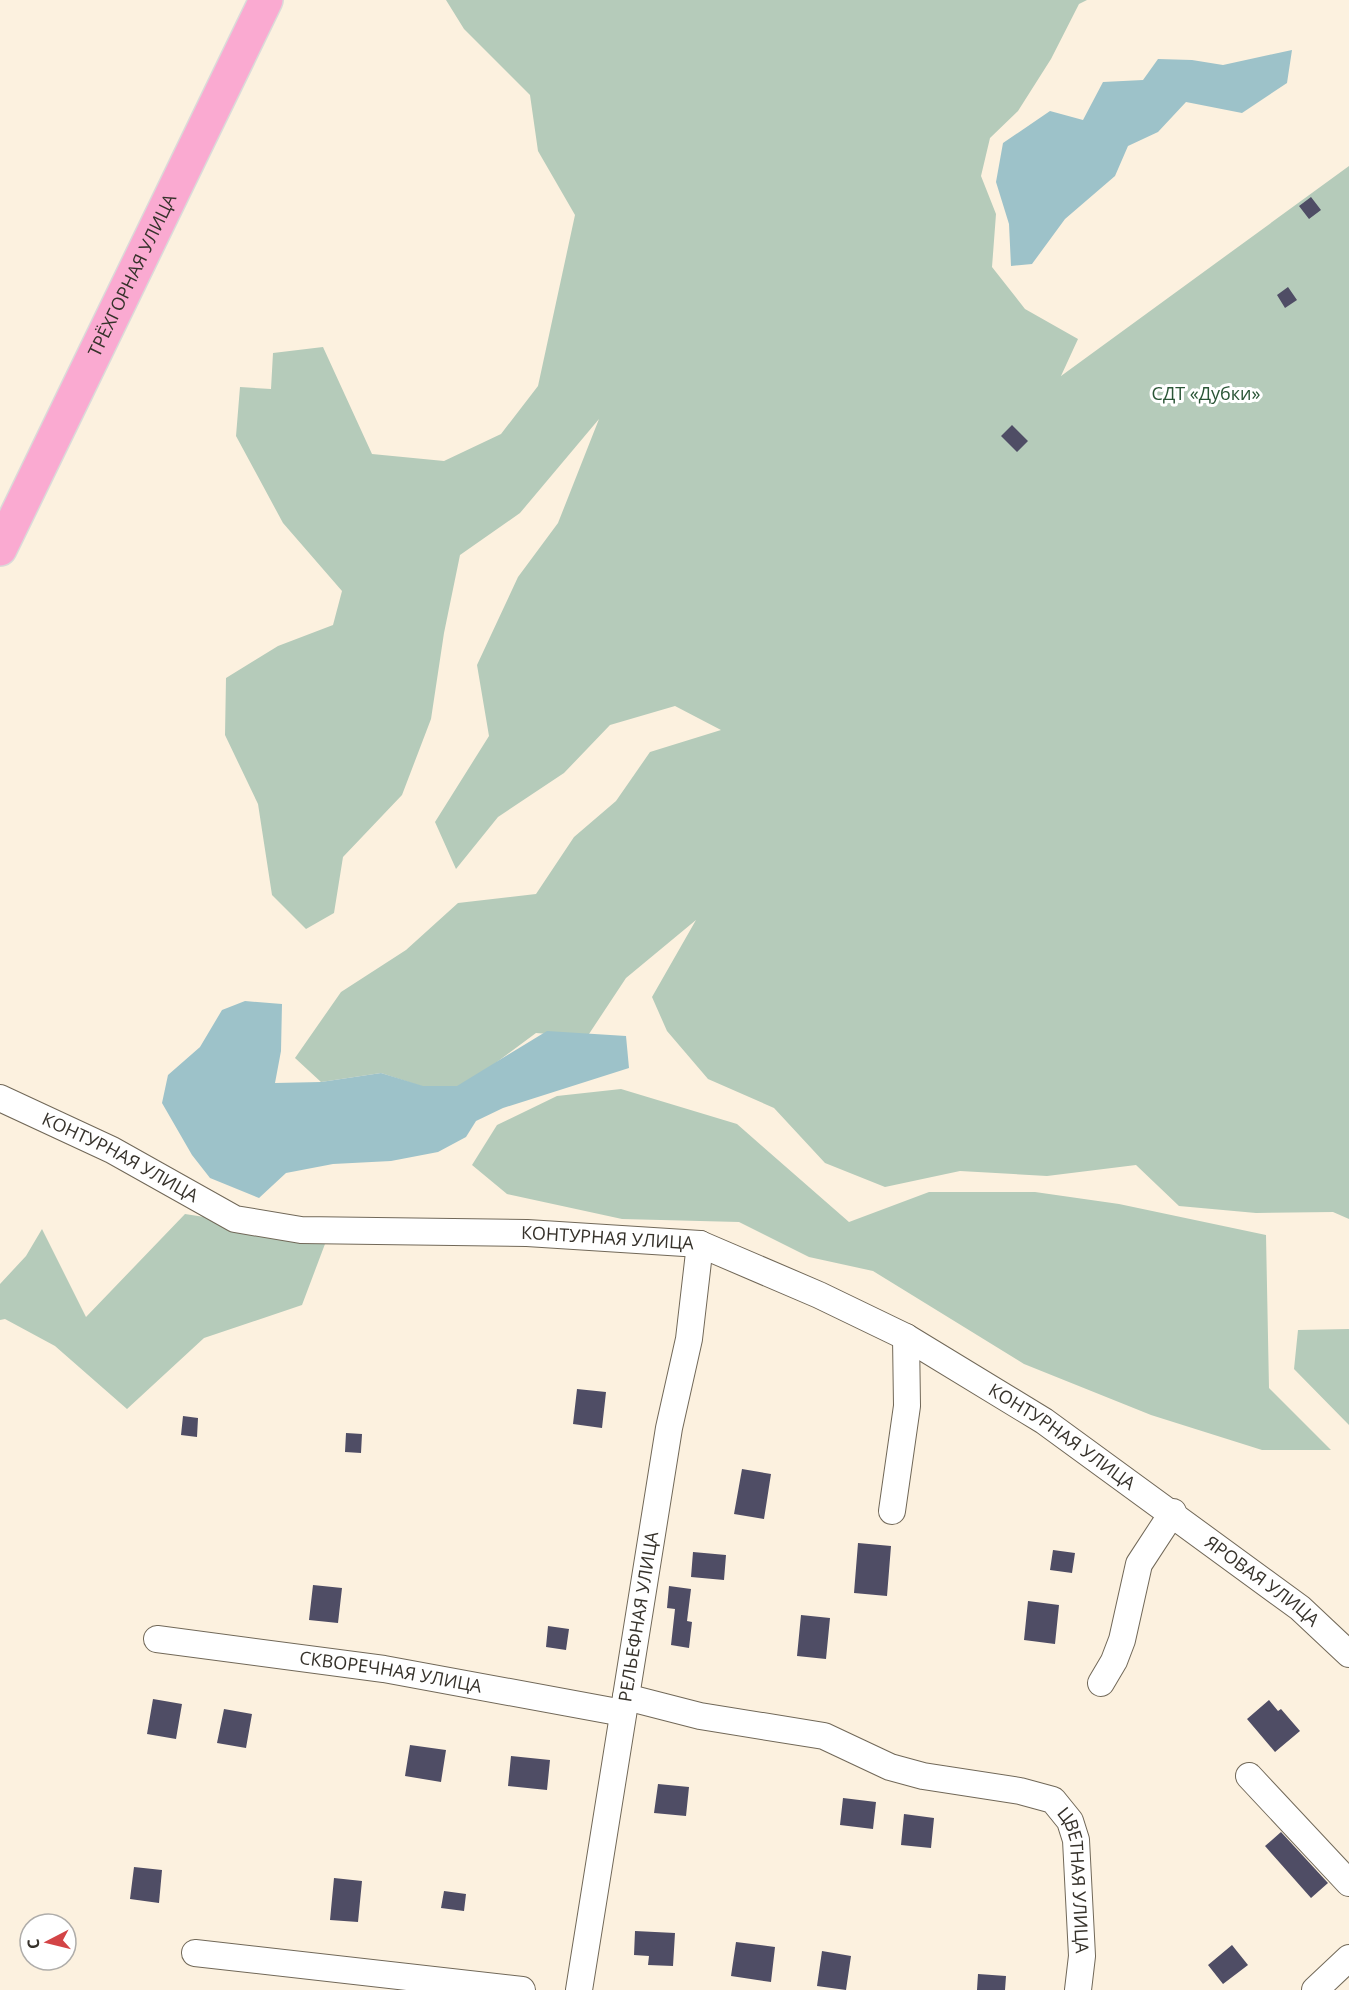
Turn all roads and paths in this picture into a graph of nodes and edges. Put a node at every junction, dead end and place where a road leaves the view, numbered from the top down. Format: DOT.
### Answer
graph roads {
  1 [pos="266,0"];
  2 [pos="0,549"];
  3 [pos="0,1098"];
  4 [pos="700,1244"];
  5 [pos="906,1337"];
  6 [pos="892,1511"];
  7 [pos="1173,1512"];
  8 [pos="157,1639"];
  9 [pos="1349,1654"];
  10 [pos="1101,1683"];
  11 [pos="624,1705"];
  12 [pos="923,1776"];
  13 [pos="1249,1776"];
  14 [pos="1349,1882"];
  15 [pos="195,1953"];
  16 [pos="1349,1958"];
  17 [pos="522,1990"];
  18 [pos="579,1990"];
  19 [pos="1078,1990"];
  20 [pos="1315,1990"];
  1 -- 2 [label="highway, ТРЁХГОРНАЯ УЛИЦА"];
  3 -- 4 [label="street, КОНТУРНАЯ УЛИЦА"];
  4 -- 5 [label="street, КОНТУРНАЯ УЛИЦА"];
  4 -- 11 [label="street, РЕЛЬЕФНАЯ УЛИЦА"];
  5 -- 6 [label="street"];
  5 -- 7 [label="street, КОНТУРНАЯ УЛИЦА"];
  7 -- 9 [label="street, ЯРОВАЯ УЛИЦА"];
  7 -- 10 [label="street"];
  8 -- 11 [label="street, СКВОРЕЧНАЯ УЛИЦА"];
  11 -- 12 [label="street, СКВОРЕЧНАЯ УЛИЦА"];
  11 -- 18 [label="street, РЕЛЬЕФНАЯ УЛИЦА"];
  12 -- 19 [label="street, ЦВЕТНАЯ УЛИЦА"];
  13 -- 14 [label="street"];
  15 -- 17 [label="street"];
  16 -- 20 [label="street"];
}
